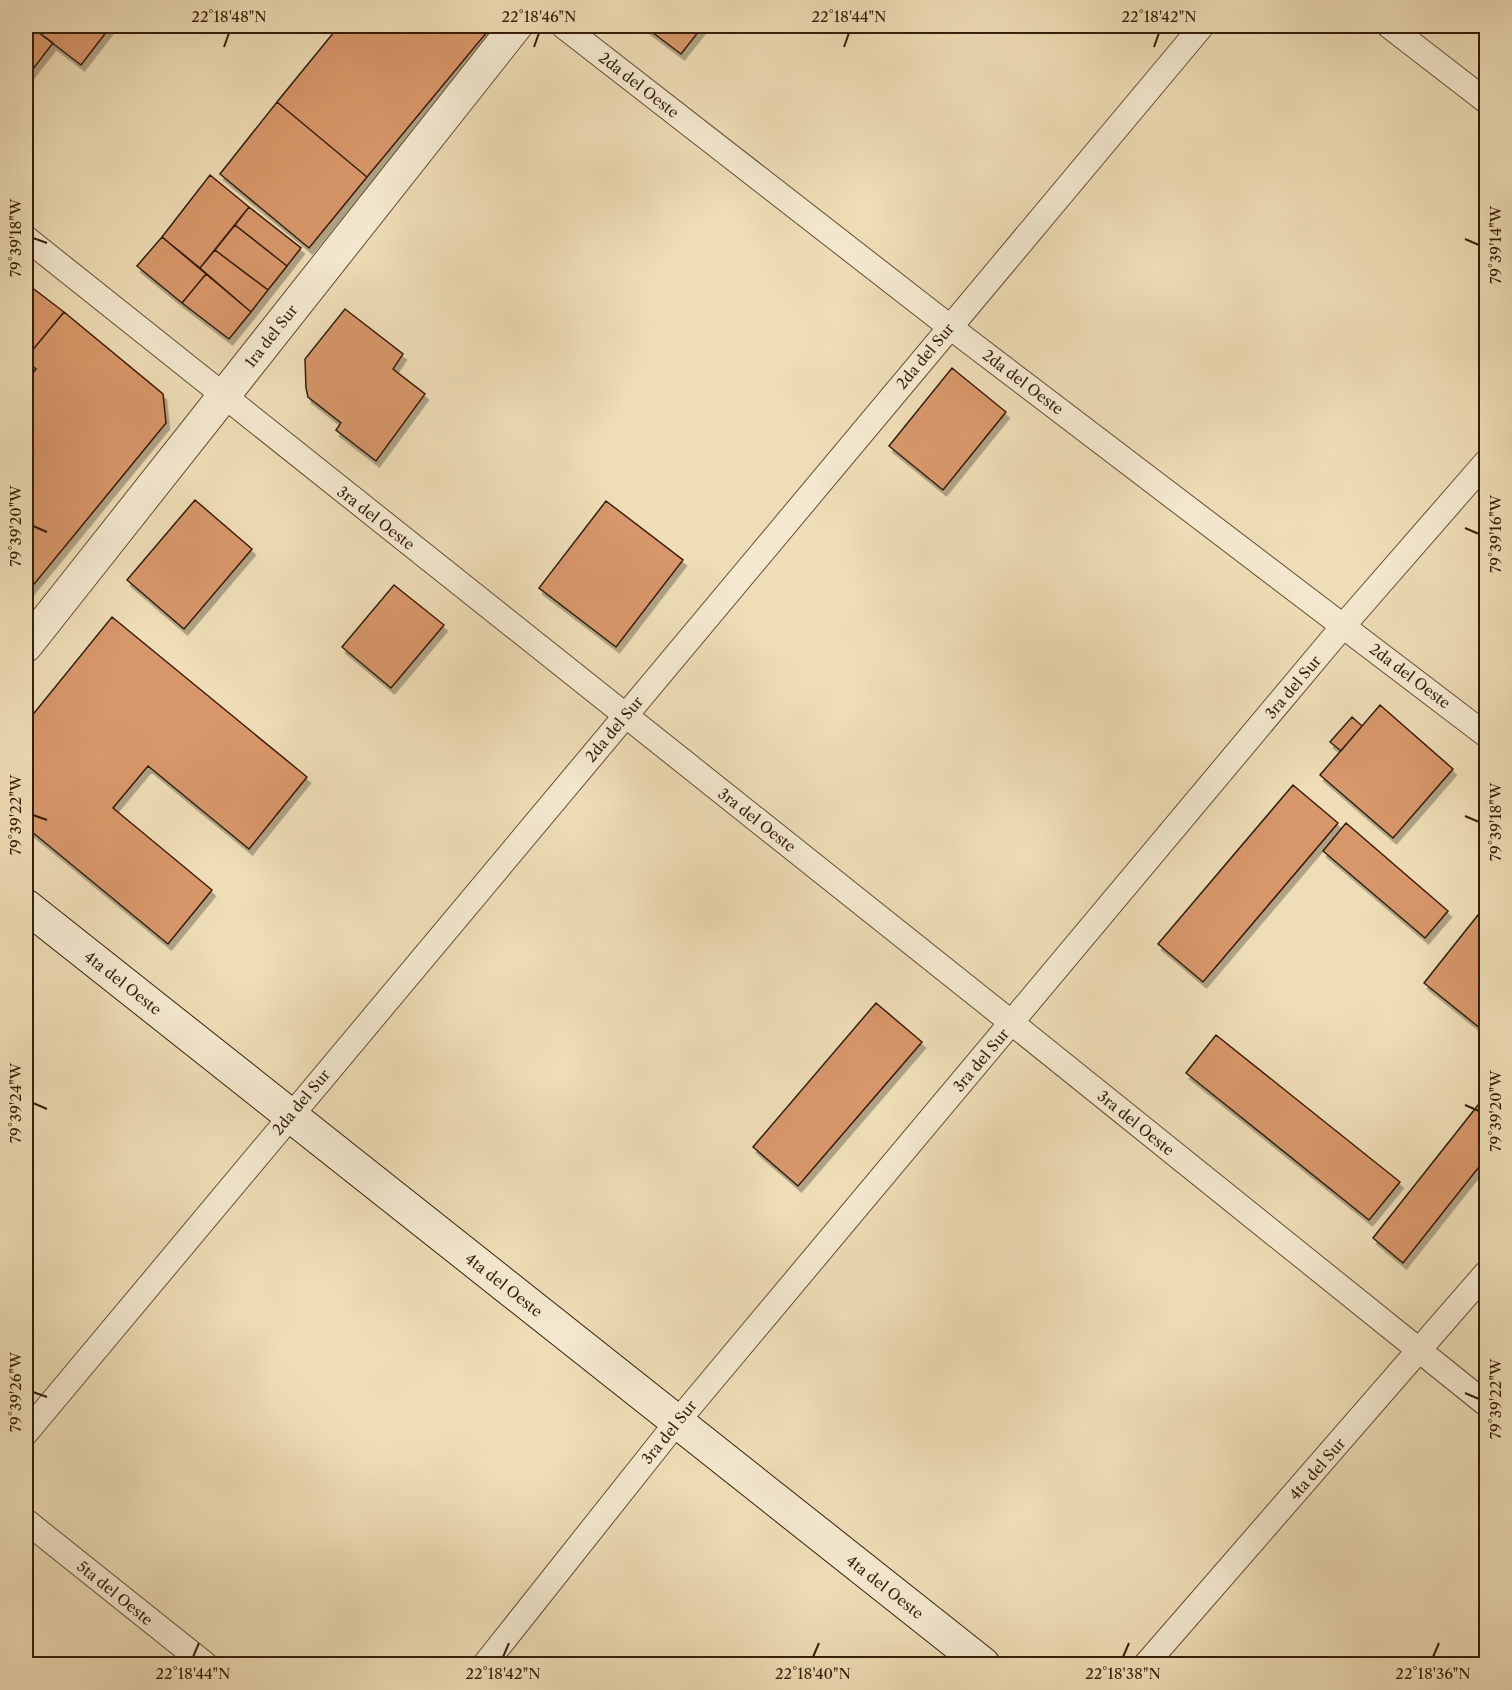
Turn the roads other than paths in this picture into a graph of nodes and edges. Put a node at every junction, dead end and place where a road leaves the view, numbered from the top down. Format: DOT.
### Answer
graph roads {
  1 [pos="516,26"];
  2 [pos="563,26"];
  3 [pos="1202,26"];
  4 [pos="1389,26"];
  5 [pos="1486,101"];
  6 [pos="26,238"];
  7 [pos="950,327"];
  8 [pos="223,396"];
  9 [pos="1486,462"];
  10 [pos="1344,625"];
  11 [pos="26,646"];
  12 [pos="625,716"];
  13 [pos="1486,735"];
  14 [pos="26,906"];
  15 [pos="1012,1023"];
  16 [pos="290,1115"];
  17 [pos="1486,1273"];
  18 [pos="1420,1351"];
  19 [pos="1486,1404"];
  20 [pos="677,1422"];
  21 [pos="26,1433"];
  22 [pos="26,1521"];
  23 [pos="205,1665"];
  24 [pos="485,1665"];
  25 [pos="983,1665"];
  26 [pos="1146,1665"];
  1 -- 8 [label="street, 1ra del Sur"];
  2 -- 7 [label="street, 2da del Oeste"];
  3 -- 7 [label="street, 2da del Sur"];
  4 -- 5 [label="street"];
  6 -- 8 [label="street, 3ra del Oeste"];
  7 -- 10 [label="street, 2da del Oeste"];
  7 -- 12 [label="street, 2da del Sur"];
  8 -- 11 [label="street, 1ra del Sur"];
  8 -- 12 [label="street, 3ra del Oeste"];
  9 -- 10 [label="street, 3ra del Sur"];
  10 -- 13 [label="street, 2da del Oeste"];
  10 -- 15 [label="street, 3ra del Sur"];
  12 -- 15 [label="street, 3ra del Oeste"];
  12 -- 16 [label="street, 2da del Sur"];
  14 -- 16 [label="main road, 4ta del Oeste"];
  15 -- 18 [label="street, 3ra del Oeste"];
  15 -- 20 [label="street, 3ra del Sur"];
  16 -- 20 [label="main road, 4ta del Oeste"];
  16 -- 21 [label="street, 2da del Sur"];
  17 -- 18 [label="street, 4ta del Sur"];
  18 -- 19 [label="street, 3ra del Oeste"];
  18 -- 26 [label="street, 4ta del Sur"];
  20 -- 24 [label="street, 3ra del Sur"];
  20 -- 25 [label="main road, 4ta del Oeste"];
  22 -- 23 [label="street, 5ta del Oeste"];
}
